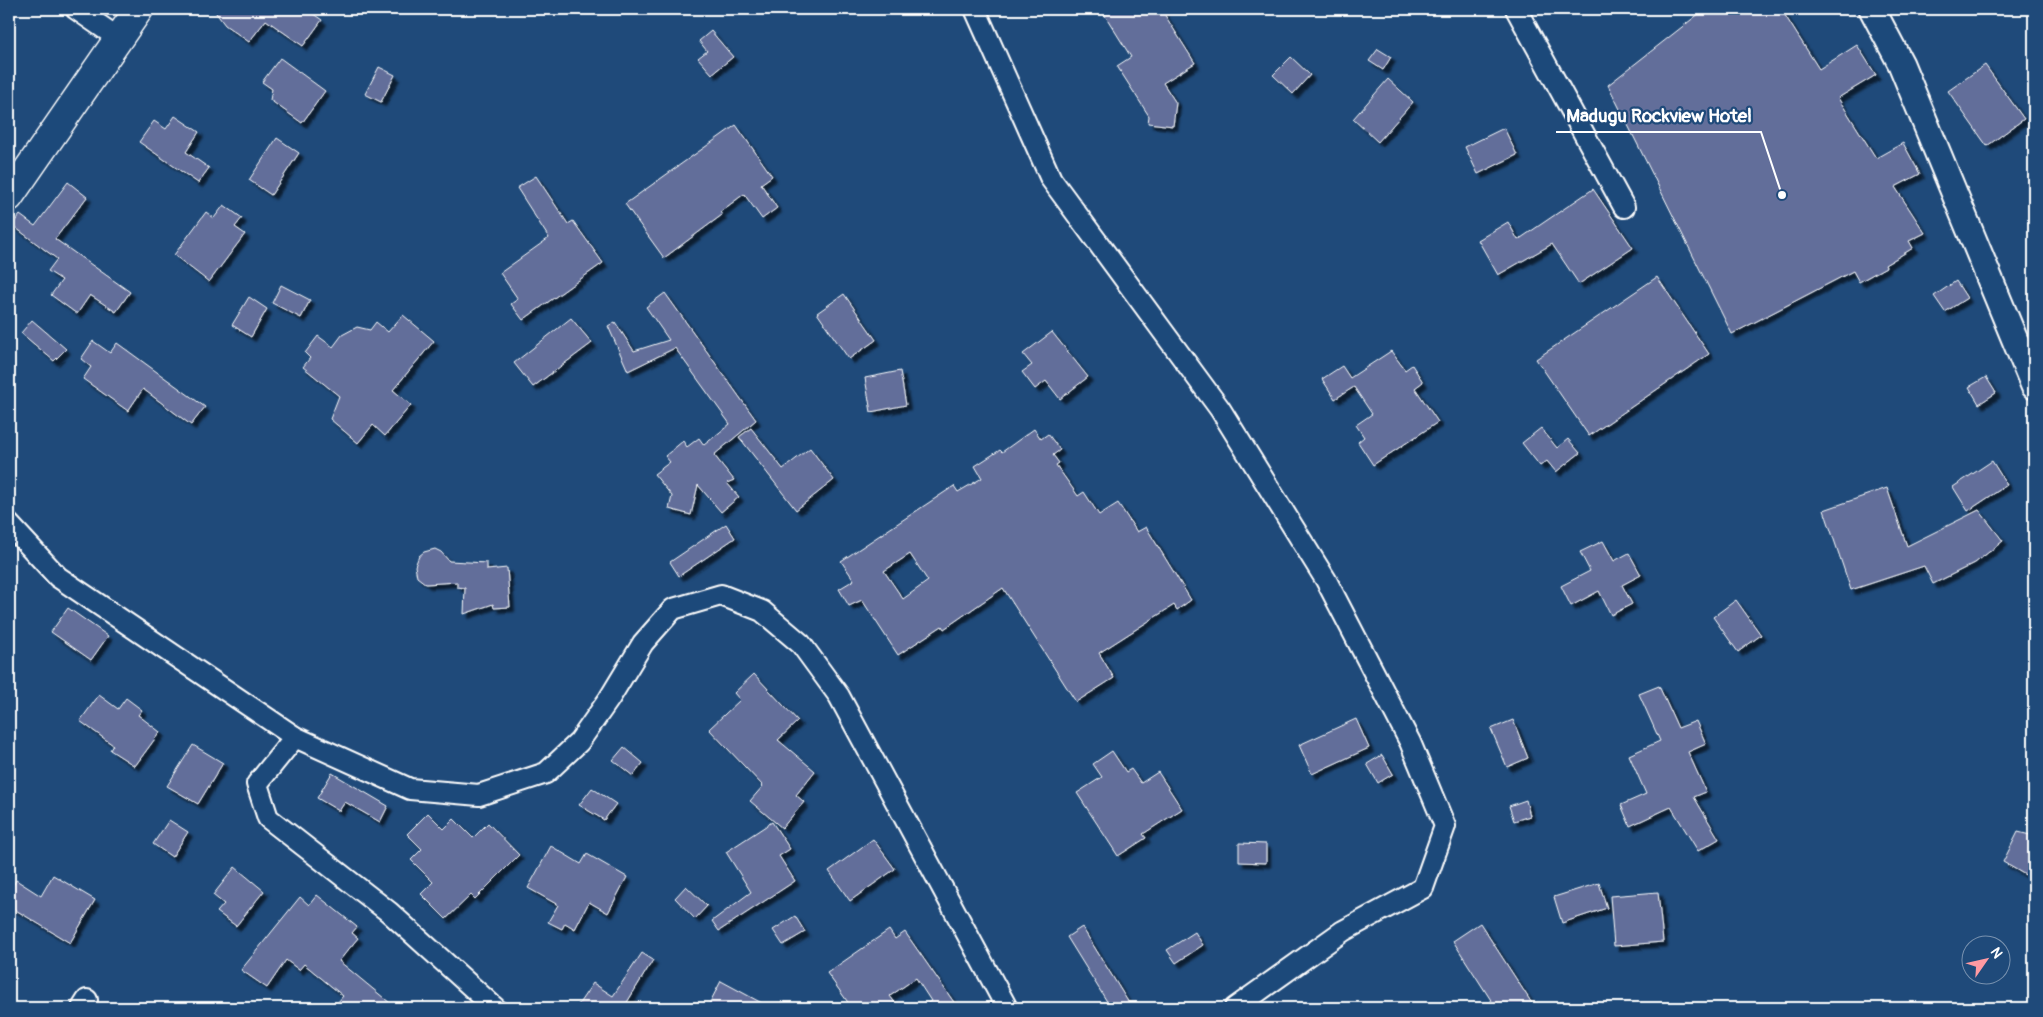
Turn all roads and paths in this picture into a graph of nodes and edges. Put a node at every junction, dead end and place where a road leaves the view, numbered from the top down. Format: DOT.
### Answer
graph roads {
  1 [pos="76,9"];
  2 [pos="139,9"];
  3 [pos="975,9"];
  4 [pos="1516,9"];
  5 [pos="1872,9"];
  6 [pos="118,38"];
  7 [pos="9,197"];
  8 [pos="1624,207"];
  9 [pos="2034,386"];
  10 [pos="9,524"];
  11 [pos="295,737"];
  12 [pos="495,1008"];
  13 [pos="1007,1008"];
  14 [pos="1236,1008"];
  1 -- 6 [label="street"];
  2 -- 6 [label="main road"];
  3 -- 14 [label="street"];
  4 -- 8 [label="street"];
  5 -- 9 [label="street"];
  6 -- 7 [label="main road"];
  10 -- 11 [label="street"];
  11 -- 12 [label="street"];
  11 -- 13 [label="street"];
}
